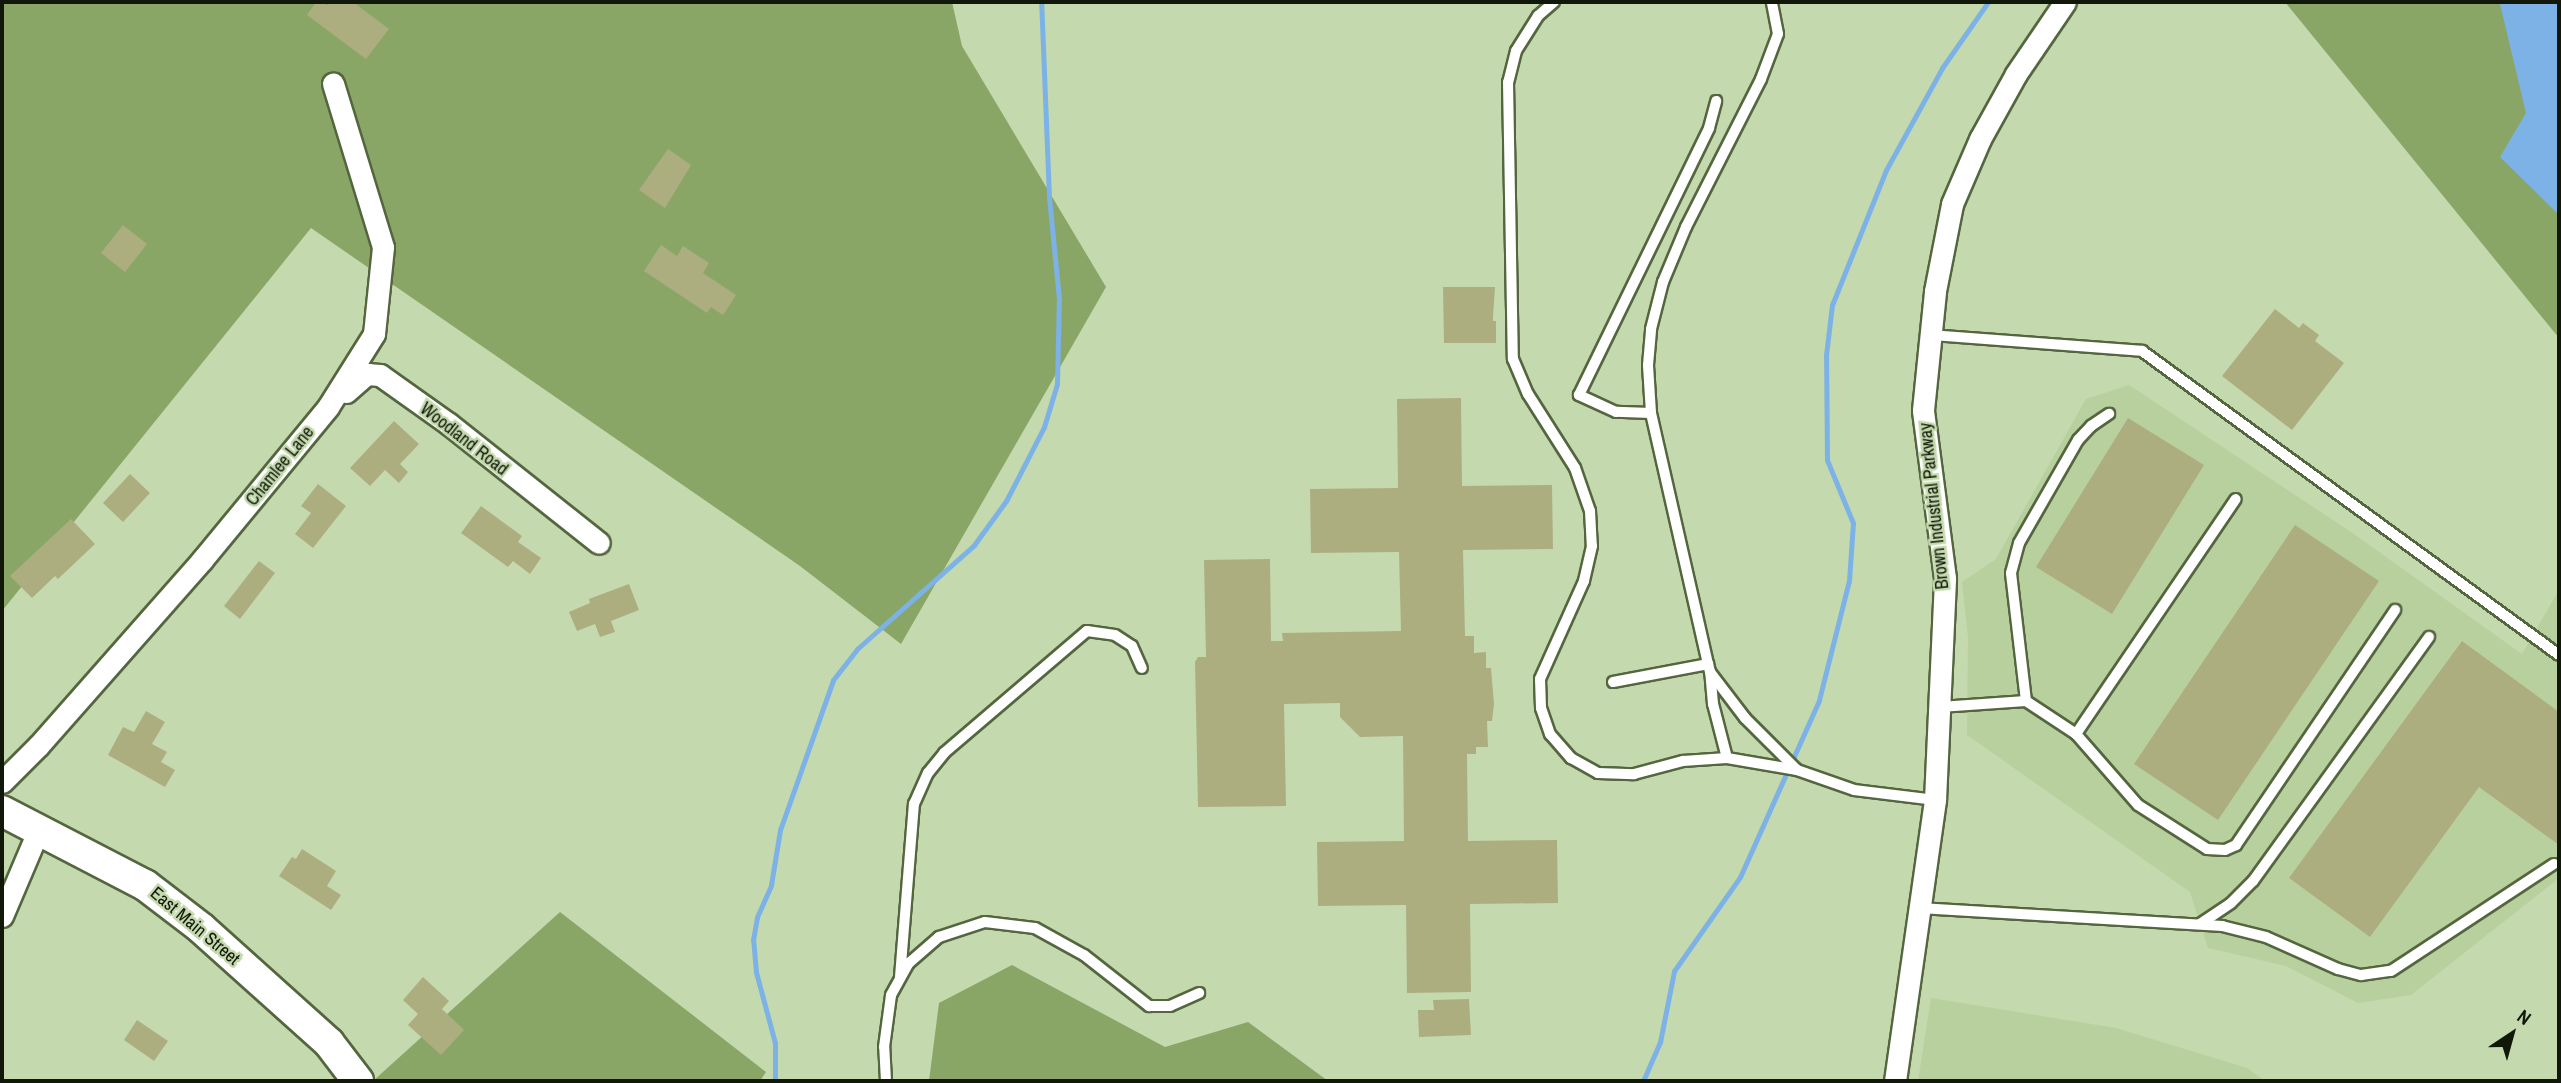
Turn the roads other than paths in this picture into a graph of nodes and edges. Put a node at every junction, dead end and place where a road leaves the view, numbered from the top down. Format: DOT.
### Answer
graph roads {
  1 [pos="1554,2"];
  2 [pos="1772,2"];
  3 [pos="2065,2"];
  4 [pos="333,83"];
  5 [pos="1716,101"];
  6 [pos="1931,335"];
  7 [pos="328,407"];
  8 [pos="1651,413"];
  9 [pos="2109,414"];
  10 [pos="2236,499"];
  11 [pos="599,543"];
  12 [pos="2395,610"];
  13 [pos="2430,636"];
  14 [pos="2559,653"];
  15 [pos="1143,668"];
  16 [pos="1709,668"];
  17 [pos="1613,682"];
  18 [pos="2026,701"];
  19 [pos="1940,707"];
  20 [pos="2076,734"];
  21 [pos="1727,758"];
  22 [pos="1797,771"];
  23 [pos="2,782"];
  24 [pos="1935,800"];
  25 [pos="2,811"];
  26 [pos="38,829"];
  27 [pos="2554,864"];
  28 [pos="1919,908"];
  29 [pos="2,916"];
  30 [pos="2200,925"];
  31 [pos="900,977"];
  32 [pos="1199,993"];
  33 [pos="358,1081"];
  34 [pos="886,1081"];
  35 [pos="1895,1081"];
  1 -- 21 [label="lane"];
  2 -- 8 [label="lane"];
  3 -- 6 [label="street, Brown Industrial Parkway"];
  4 -- 7 [label="street, Chamlee Lane"];
  5 -- 8 [label="lane"];
  6 -- 14 [label="lane"];
  6 -- 19 [label="street, Brown Industrial Parkway"];
  7 -- 11 [label="street, Woodland Road"];
  7 -- 23 [label="street, Chamlee Lane"];
  8 -- 16 [label="lane"];
  9 -- 18 [label="lane"];
  10 -- 20 [label="lane"];
  12 -- 20 [label="lane"];
  13 -- 30 [label="lane"];
  15 -- 31 [label="lane"];
  16 -- 17 [label="lane"];
  16 -- 21 [label="lane"];
  16 -- 22 [label="lane"];
  18 -- 19 [label="lane"];
  18 -- 20 [label="lane"];
  19 -- 24 [label="street, Brown Industrial Parkway"];
  21 -- 22 [label="lane"];
  22 -- 24 [label="lane"];
  24 -- 28 [label="street, Brown Industrial Parkway"];
  25 -- 26 [label="main road, East Main Street"];
  26 -- 29 [label="street"];
  26 -- 33 [label="main road, East Main Street"];
  27 -- 30 [label="lane"];
  28 -- 30 [label="lane"];
  28 -- 35 [label="street, Brown Industrial Parkway"];
  31 -- 32 [label="lane"];
  31 -- 34 [label="lane"];
}
